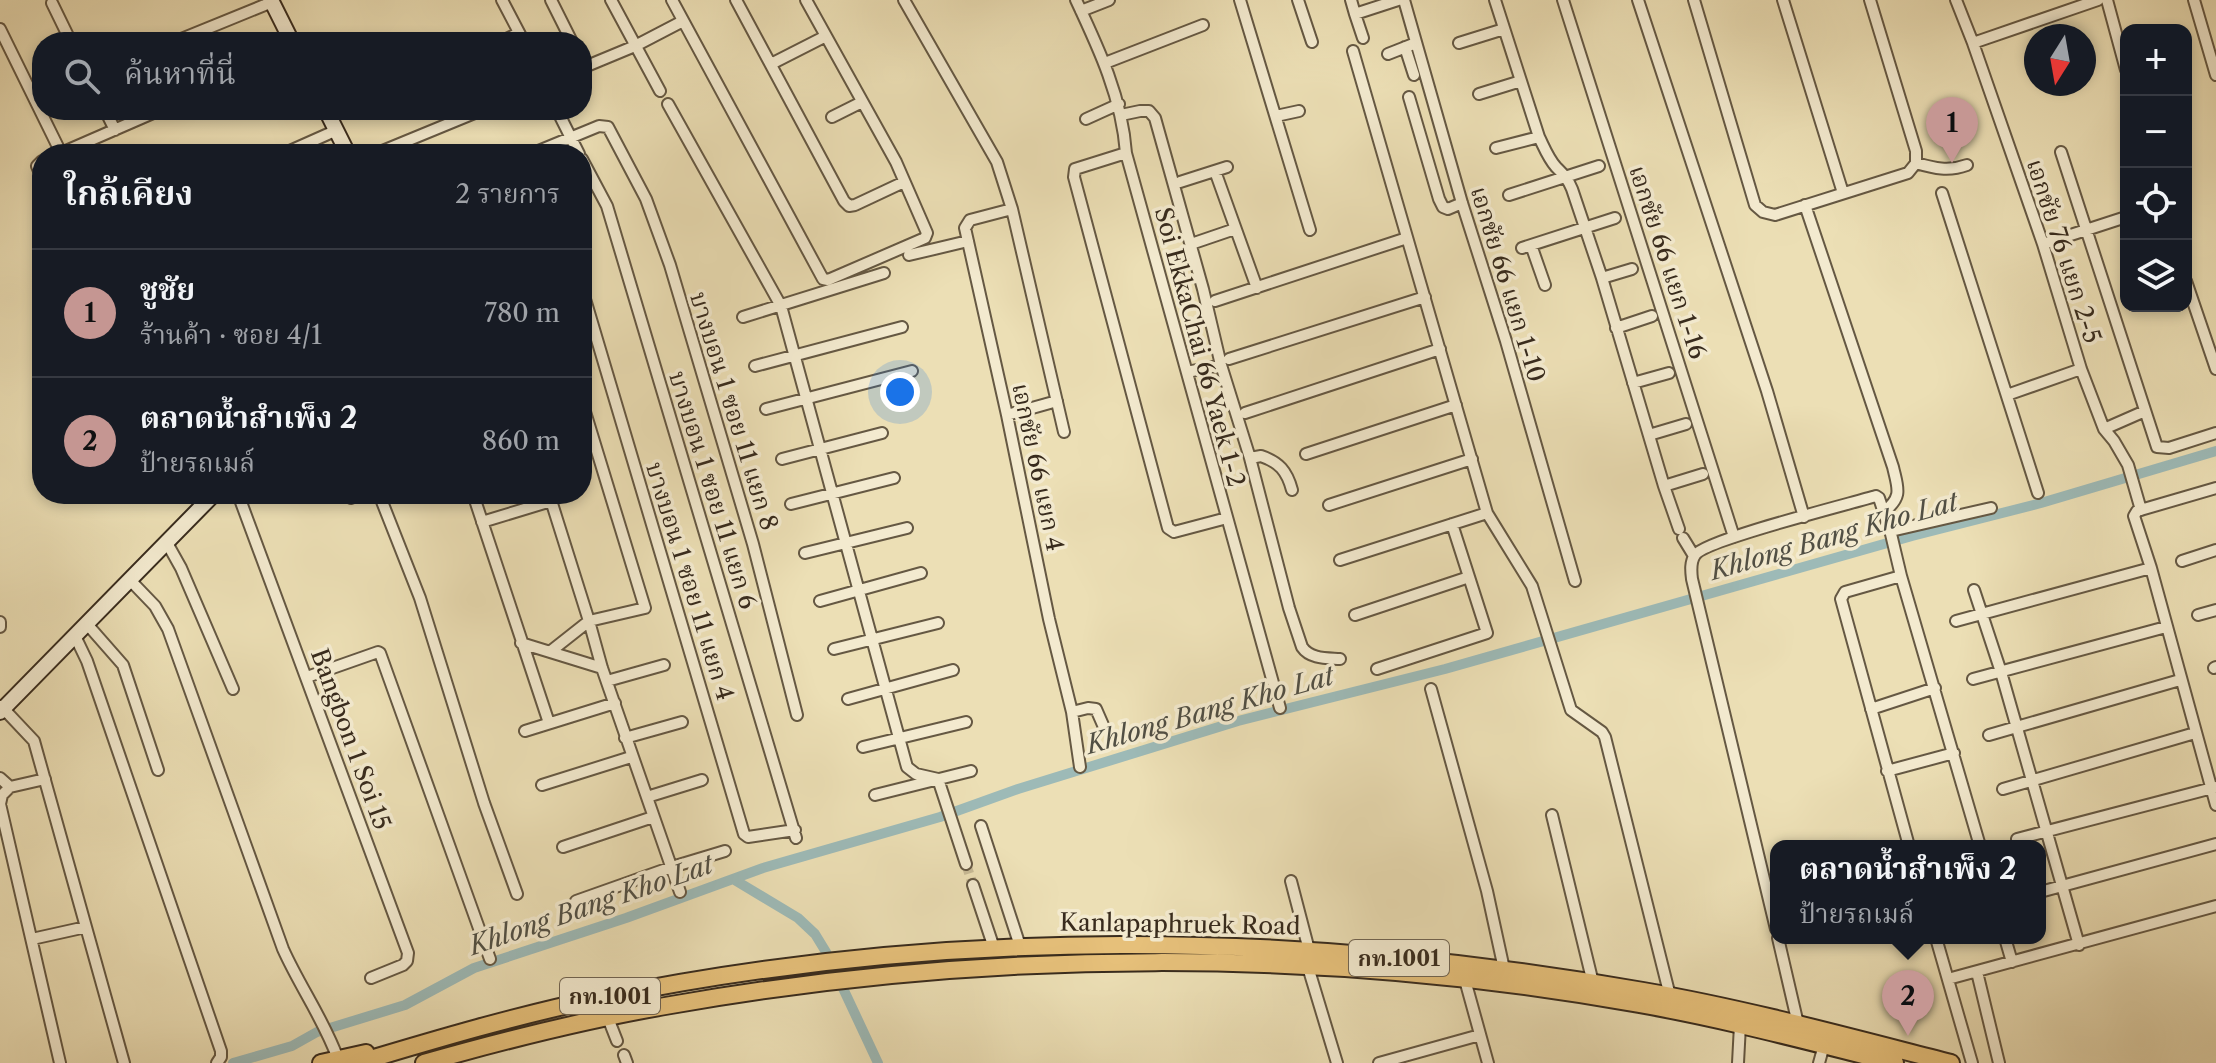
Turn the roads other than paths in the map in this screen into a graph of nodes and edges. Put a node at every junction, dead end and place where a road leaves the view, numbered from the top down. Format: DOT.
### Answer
graph roads {
  1 [pos="502,0"];
  2 [pos="551,0"];
  3 [pos="611,0"];
  4 [pos="672,0"];
  5 [pos="736,0"];
  6 [pos="806,0"];
  7 [pos="904,0"];
  8 [pos="1076,0"];
  9 [pos="1109,0"];
  10 [pos="1240,0"];
  11 [pos="1298,0"];
  12 [pos="1351,0"];
  13 [pos="1398,0"];
  14 [pos="1404,0"];
  15 [pos="1495,0"];
  16 [pos="1563,0"];
  17 [pos="1638,0"];
  18 [pos="1694,0"];
  19 [pos="1783,0"];
  20 [pos="1870,0"];
  21 [pos="1956,0"];
  22 [pos="2098,0"];
  23 [pos="2107,0"];
  24 [pos="2194,0"];
  25 [pos="272,1"];
  26 [pos="52,3"];
  27 [pos="1081,11"];
  28 [pos="1355,14"];
  29 [pos="683,21"];
  30 [pos="2216,22"];
  31 [pos="1203,25"];
  32 [pos="2203,26"];
  33 [pos="0,29"];
  34 [pos="1504,29"];
  35 [pos="66,32"];
  36 [pos="198,32"];
  37 [pos="287,32"];
  38 [pos="519,32"];
  39 [pos="567,32"];
  40 [pos="826,36"];
  41 [pos="1363,38"];
  42 [pos="1312,42"];
  43 [pos="1459,43"];
  44 [pos="1973,43"];
  45 [pos="1410,45"];
  46 [pos="635,46"];
  47 [pos="2120,48"];
  48 [pos="1353,51"];
  49 [pos="5,52"];
  50 [pos="1388,54"];
  51 [pos="592,63"];
  52 [pos="1105,63"];
  53 [pos="771,64"];
  54 [pos="1414,75"];
  55 [pos="2216,75"];
  56 [pos="1521,81"];
  57 [pos="660,91"];
  58 [pos="1479,94"];
  59 [pos="1409,97"];
  60 [pos="32,102"];
  61 [pos="862,102"];
  62 [pos="668,104"];
  63 [pos="1119,104"];
  64 [pos="1299,111"];
  65 [pos="1121,115"];
  66 [pos="1276,116"];
  67 [pos="832,117"];
  68 [pos="1086,119"];
  69 [pos="42,120"];
  70 [pos="110,120"];
  71 [pos="135,120"];
  72 [pos="332,120"];
  73 [pos="458,120"];
  74 [pos="562,120"];
  75 [pos="115,130"];
  76 [pos="337,130"];
  77 [pos="1539,137"];
  78 [pos="571,138"];
  79 [pos="88,141"];
  80 [pos="55,144"];
  81 [pos="82,144"];
  82 [pos="89,144"];
  83 [pos="306,144"];
  84 [pos="343,144"];
  85 [pos="399,144"];
  86 [pos="556,144"];
  87 [pos="574,144"];
  88 [pos="1496,148"];
  89 [pos="2061,152"];
  90 [pos="1126,153"];
  91 [pos="1916,163"];
  92 [pos="1967,165"];
  93 [pos="1599,166"];
  94 [pos="1227,167"];
  95 [pos="1215,171"];
  96 [pos="1566,175"];
  97 [pos="592,177"];
  98 [pos="904,182"];
  99 [pos="1180,182"];
  100 [pos="1843,193"];
  101 [pos="1942,193"];
  102 [pos="1509,195"];
  103 [pos="1462,203"];
  104 [pos="1805,205"];
  105 [pos="1012,209"];
  106 [pos="1615,218"];
  107 [pos="2120,219"];
  108 [pos="1584,226"];
  109 [pos="1235,229"];
  110 [pos="1310,230"];
  111 [pos="2085,230"];
  112 [pos="1407,238"];
  113 [pos="968,241"];
  114 [pos="1194,243"];
  115 [pos="2043,244"];
  116 [pos="909,255"];
  117 [pos="1632,269"];
  118 [pos="884,273"];
  119 [pos="1602,278"];
  120 [pos="1545,285"];
  121 [pos="1257,288"];
  122 [pos="1425,297"];
  123 [pos="2192,299"];
  124 [pos="1215,301"];
  125 [pos="781,306"];
  126 [pos="1652,316"];
  127 [pos="743,317"];
  128 [pos="592,323"];
  129 [pos="902,327"];
  130 [pos="1616,328"];
  131 [pos="1440,349"];
  132 [pos="796,355"];
  133 [pos="1225,362"];
  134 [pos="755,366"];
  135 [pos="2081,369"];
  136 [pos="2216,369"];
  137 [pos="912,371"];
  138 [pos="1187,372"];
  139 [pos="1669,373"];
  140 [pos="1633,383"];
  141 [pos="2007,395"];
  142 [pos="807,399"];
  143 [pos="1057,401"];
  144 [pos="1456,405"];
  145 [pos="766,409"];
  146 [pos="2145,411"];
  147 [pos="1245,413"];
  148 [pos="1007,415"];
  149 [pos="1686,424"];
  150 [pos="2104,429"];
  151 [pos="1064,432"];
  152 [pos="882,433"];
  153 [pos="2216,433"];
  154 [pos="592,434"];
  155 [pos="1649,435"];
  156 [pos="821,449"];
  157 [pos="1306,454"];
  158 [pos="1250,458"];
  159 [pos="782,459"];
  160 [pos="1472,459"];
  161 [pos="1703,474"];
  162 [pos="894,478"];
  163 [pos="1664,486"];
  164 [pos="2216,488"];
  165 [pos="1292,490"];
  166 [pos="2038,493"];
  167 [pos="833,494"];
  168 [pos="204,504"];
  169 [pos="242,504"];
  170 [pos="383,504"];
  171 [pos="476,504"];
  172 [pos="533,504"];
  173 [pos="552,504"];
  174 [pos="791,504"];
  175 [pos="1329,505"];
  176 [pos="1991,508"];
  177 [pos="2141,510"];
  178 [pos="1884,512"];
  179 [pos="1487,513"];
  180 [pos="1804,517"];
  181 [pos="1227,518"];
  182 [pos="482,522"];
  183 [pos="1452,524"];
  184 [pos="907,528"];
  185 [pos="1891,533"];
  186 [pos="1734,537"];
  187 [pos="846,542"];
  188 [pos="167,543"];
  189 [pos="2216,550"];
  190 [pos="805,553"];
  191 [pos="1694,556"];
  192 [pos="1340,560"];
  193 [pos="2182,561"];
  194 [pos="2151,568"];
  195 [pos="921,573"];
  196 [pos="1901,576"];
  197 [pos="1469,577"];
  198 [pos="130,580"];
  199 [pos="1575,581"];
  200 [pos="859,590"];
  201 [pos="1974,590"];
  202 [pos="820,601"];
  203 [pos="2216,610"];
  204 [pos="1355,615"];
  205 [pos="1982,615"];
  206 [pos="2198,615"];
  207 [pos="589,621"];
  208 [pos="1956,621"];
  209 [pos="938,623"];
  210 [pos="87,624"];
  211 [pos="2166,627"];
  212 [pos="75,636"];
  213 [pos="872,638"];
  214 [pos="521,643"];
  215 [pos="834,649"];
  216 [pos="551,651"];
  217 [pos="1340,659"];
  218 [pos="664,665"];
  219 [pos="602,668"];
  220 [pos="1377,669"];
  221 [pos="953,670"];
  222 [pos="2001,672"];
  223 [pos="307,677"];
  224 [pos="1973,679"];
  225 [pos="2180,680"];
  226 [pos="607,681"];
  227 [pos="1935,688"];
  228 [pos="233,689"];
  229 [pos="1431,689"];
  230 [pos="886,690"];
  231 [pos="848,699"];
  232 [pos="615,703"];
  233 [pos="1,708"];
  234 [pos="1280,708"];
  235 [pos="1871,709"];
  236 [pos="1072,712"];
  237 [pos="797,715"];
  238 [pos="682,722"];
  239 [pos="966,722"];
  240 [pos="549,723"];
  241 [pos="1103,725"];
  242 [pos="2017,728"];
  243 [pos="525,731"];
  244 [pos="2195,733"];
  245 [pos="1989,735"];
  246 [pos="625,738"];
  247 [pos="899,738"];
  248 [pos="863,747"];
  249 [pos="1954,753"];
  250 [pos="631,757"];
  251 [pos="1080,767"];
  252 [pos="158,770"];
  253 [pos="971,771"];
  254 [pos="1887,771"];
  255 [pos="0,778"];
  256 [pos="45,779"];
  257 [pos="938,779"];
  258 [pos="702,780"];
  259 [pos="2032,781"];
  260 [pos="542,785"];
  261 [pos="10,787"];
  262 [pos="2214,788"];
  263 [pos="2003,789"];
  264 [pos="875,795"];
  265 [pos="647,797"];
  266 [pos="2216,805"];
  267 [pos="1552,815"];
  268 [pos="653,817"];
  269 [pos="981,826"];
  270 [pos="2047,831"];
  271 [pos="796,834"];
  272 [pos="2017,839"];
  273 [pos="1907,840"];
  274 [pos="1978,840"];
  275 [pos="2216,844"];
  276 [pos="563,847"];
  277 [pos="725,851"];
  278 [pos="966,864"];
  279 [pos="672,867"];
  280 [pos="1291,881"];
  281 [pos="973,885"];
  282 [pos="2062,886"];
  283 [pos="2046,890"];
  284 [pos="680,892"];
  285 [pos="517,894"];
  286 [pos="576,901"];
  287 [pos="1770,904"];
  288 [pos="2216,906"];
  289 [pos="86,927"];
  290 [pos="32,939"];
  291 [pos="1779,944"];
  292 [pos="1938,944"];
  293 [pos="2007,944"];
  294 [pos="2079,945"];
  295 [pos="1020,946"];
  296 [pos="994,948"];
  297 [pos="490,959"];
  298 [pos="1308,959"];
  299 [pos="2012,962"];
  300 [pos="1504,969"];
  301 [pos="1977,972"];
  302 [pos="371,978"];
  303 [pos="1948,979"];
  304 [pos="1465,980"];
  305 [pos="1593,983"];
  306 [pos="1670,996"];
  307 [pos="608,1018"];
  308 [pos="1798,1024"];
  309 [pos="1740,1025"];
  310 [pos="1480,1035"];
  311 [pos="617,1041"];
  312 [pos="1824,1045"];
  313 [pos="406,1048"];
  314 [pos="336,1051"];
  315 [pos="60,1063"];
  316 [pos="124,1063"];
  317 [pos="217,1063"];
  318 [pos="321,1063"];
  319 [pos="357,1063"];
  320 [pos="424,1063"];
  321 [pos="1337,1063"];
  322 [pos="1379,1063"];
  323 [pos="1488,1063"];
  324 [pos="1738,1063"];
  325 [pos="1819,1063"];
  326 [pos="1894,1063"];
  327 [pos="1951,1063"];
  328 [pos="1972,1063"];
  329 [pos="1999,1063"];
  1 -- 38 [label="street"];
  2 -- 39 [label="street"];
  3 -- 46 [label="street"];
  4 -- 29 [label="street"];
  5 -- 53 [label="street"];
  6 -- 40 [label="street"];
  7 -- 105 [label="street"];
  8 -- 27 [label="street, Soi EkkaChai 66 Yaek 1-2"];
  9 -- 27 [label="street"];
  10 -- 66 [label="street"];
  11 -- 42 [label="street"];
  12 -- 28 [label="street"];
  13 -- 28 [label="street"];
  14 -- 45 [label="street, เอกชัย 66 แยก 1-10"];
  15 -- 34 [label="street"];
  16 -- 186 [label="street, เอกชัย 66 แยก 1-16"];
  17 -- 180 [label="street"];
  18 -- 104 [label="street"];
  19 -- 100 [label="street"];
  20 -- 91 [label="street"];
  21 -- 44 [label="street, เอกชัย 76 แยก 2-5"];
  22 -- 44 [label="street"];
  23 -- 47 [label="street"];
  24 -- 32 [label="street"];
  25 -- 36 [label="street"];
  25 -- 37 [label="main road"];
  26 -- 35 [label="street"];
  27 -- 52 [label="street, Soi EkkaChai 66 Yaek 1-2"];
  28 -- 41 [label="street"];
  29 -- 46 [label="street"];
  29 -- 98 [label="street"];
  30 -- 32 [label="street"];
  31 -- 52 [label="street"];
  32 -- 55 [label="street"];
  33 -- 49 [label="street"];
  34 -- 43 [label="street"];
  34 -- 56 [label="street"];
  40 -- 53 [label="street"];
  40 -- 61 [label="street"];
  44 -- 115 [label="street, เอกชัย 76 แยก 2-5"];
  45 -- 50 [label="street"];
  45 -- 54 [label="street"];
  45 -- 103 [label="street, เอกชัย 66 แยก 1-10"];
  46 -- 51 [label="street"];
  46 -- 57 [label="street"];
  48 -- 112 [label="street"];
  49 -- 60 [label="street"];
  52 -- 63 [label="street, Soi EkkaChai 66 Yaek 1-2"];
  53 -- 98 [label="street"];
  56 -- 58 [label="street"];
  56 -- 77 [label="street"];
  59 -- 103 [label="street"];
  61 -- 67 [label="street"];
  61 -- 98 [label="street"];
  62 -- 125 [label="street"];
  63 -- 65 [label="street, Soi EkkaChai 66 Yaek 1-2"];
  63 -- 68 [label="street"];
  64 -- 66 [label="street"];
  65 -- 90 [label="street, Soi EkkaChai 66 Yaek 1-2"];
  65 -- 133 [label="street"];
  66 -- 110 [label="street"];
  69 -- 80 [label="street"];
  70 -- 75 [label="street"];
  71 -- 75 [label="street"];
  72 -- 76 [label="main road"];
  73 -- 85 [label="street"];
  74 -- 78 [label="street, บางบอน 1 ซอย 11 แยก 6"];
  75 -- 79 [label="street"];
  76 -- 83 [label="street"];
  76 -- 84 [label="main road"];
  77 -- 88 [label="street"];
  77 -- 96 [label="street"];
  78 -- 86 [label="street"];
  78 -- 87 [label="street, บางบอน 1 ซอย 11 แยก 6"];
  78 -- 237 [label="street, บางบอน 1 ซอย 11 แยก 8"];
  79 -- 81 [label="street"];
  79 -- 82 [label="street"];
  89 -- 111 [label="street"];
  90 -- 138 [label="street, Soi EkkaChai 66 Yaek 1-2"];
  90 -- 181 [label="street"];
  91 -- 92 [label="street"];
  91 -- 100 [label="street"];
  93 -- 96 [label="street"];
  94 -- 95 [label="street"];
  95 -- 99 [label="street"];
  95 -- 109 [label="street"];
  96 -- 102 [label="street"];
  96 -- 108 [label="street"];
  97 -- 271 [label="street, บางบอน 1 ซอย 11 แยก 6"];
  100 -- 104 [label="street"];
  101 -- 141 [label="street"];
  103 -- 199 [label="street, เอกชัย 66 แยก 1-10"];
  104 -- 178 [label="street"];
  105 -- 113 [label="street"];
  105 -- 143 [label="street"];
  106 -- 108 [label="street"];
  107 -- 111 [label="street"];
  108 -- 119 [label="street"];
  108 -- 120 [label="street"];
  109 -- 114 [label="street"];
  109 -- 121 [label="street"];
  111 -- 115 [label="street"];
  111 -- 146 [label="street"];
  112 -- 121 [label="street"];
  112 -- 122 [label="street"];
  113 -- 116 [label="street"];
  113 -- 148 [label="street, เอกชัย 66 แยก 4"];
  115 -- 135 [label="street, เอกชัย 76 แยก 2-5"];
  117 -- 119 [label="street"];
  118 -- 125 [label="street"];
  119 -- 130 [label="street"];
  121 -- 124 [label="street"];
  122 -- 131 [label="street"];
  122 -- 133 [label="street"];
  123 -- 136 [label="street"];
  125 -- 127 [label="street"];
  125 -- 132 [label="street"];
  126 -- 130 [label="street"];
  128 -- 271 [label="street, บางบอน 1 ซอย 11 แยก 4"];
  129 -- 132 [label="street"];
  130 -- 140 [label="street"];
  131 -- 144 [label="street"];
  131 -- 147 [label="street"];
  132 -- 134 [label="street"];
  132 -- 142 [label="street"];
  133 -- 138 [label="street"];
  133 -- 158 [label="street"];
  135 -- 141 [label="street"];
  135 -- 150 [label="street, เอกชัย 76 แยก 2-5"];
  137 -- 142 [label="street"];
  138 -- 181 [label="street, Soi EkkaChai 66 Yaek 1-2"];
  139 -- 140 [label="street"];
  140 -- 155 [label="street"];
  141 -- 166 [label="street"];
  142 -- 145 [label="street"];
  142 -- 156 [label="street"];
  143 -- 148 [label="street"];
  143 -- 151 [label="street"];
  144 -- 157 [label="street"];
  144 -- 160 [label="street"];
  146 -- 150 [label="street"];
  146 -- 153 [label="street"];
  148 -- 236 [label="street, เอกชัย 66 แยก 4"];
  149 -- 155 [label="street"];
  150 -- 177 [label="street, เอกชัย 76 แยก 2-5"];
  152 -- 156 [label="street"];
  154 -- 207 [label="street"];
  155 -- 163 [label="street"];
  156 -- 159 [label="street"];
  156 -- 167 [label="street"];
  158 -- 165 [label="street"];
  158 -- 217 [label="street"];
  160 -- 175 [label="street"];
  160 -- 179 [label="street"];
  161 -- 163 [label="street"];
  162 -- 167 [label="street"];
  163 -- 191 [label="street"];
  164 -- 177 [label="street"];
  167 -- 174 [label="street"];
  167 -- 187 [label="street"];
  168 -- 188 [label="main road"];
  169 -- 223 [label="street, Bangbon 1 Soi 15"];
  170 -- 285 [label="street"];
  171 -- 182 [label="street"];
  172 -- 182 [label="street"];
  173 -- 207 [label="street"];
  176 -- 185 [label="street"];
  177 -- 194 [label="street, เอกชัย 76 แยก 2-5"];
  178 -- 180 [label="street"];
  178 -- 185 [label="street"];
  179 -- 183 [label="street"];
  179 -- 306 [label="street"];
  180 -- 186 [label="street"];
  181 -- 234 [label="street, Soi EkkaChai 66 Yaek 1-2"];
  182 -- 214 [label="street"];
  183 -- 192 [label="street"];
  183 -- 197 [label="street"];
  184 -- 187 [label="street"];
  185 -- 196 [label="street"];
  186 -- 191 [label="street"];
  187 -- 190 [label="street"];
  187 -- 200 [label="street"];
  188 -- 198 [label="main road"];
  188 -- 228 [label="street"];
  189 -- 193 [label="street"];
  191 -- 287 [label="street"];
  194 -- 205 [label="street"];
  194 -- 211 [label="street"];
  195 -- 200 [label="street"];
  196 -- 227 [label="street"];
  196 -- 235 [label="street"];
  197 -- 204 [label="street"];
  197 -- 220 [label="street"];
  198 -- 210 [label="main road"];
  198 -- 314 [label="street"];
  200 -- 202 [label="street"];
  200 -- 213 [label="street"];
  201 -- 205 [label="street"];
  203 -- 206 [label="street"];
  205 -- 208 [label="street"];
  205 -- 222 [label="street"];
  207 -- 216 [label="street"];
  207 -- 219 [label="street"];
  209 -- 213 [label="street"];
  210 -- 212 [label="main road"];
  210 -- 252 [label="street"];
  211 -- 222 [label="street"];
  211 -- 225 [label="street"];
  212 -- 233 [label="main road"];
  212 -- 317 [label="street"];
  213 -- 215 [label="street"];
  213 -- 230 [label="street"];
  214 -- 216 [label="street"];
  214 -- 240 [label="street"];
  216 -- 219 [label="street"];
  218 -- 226 [label="street"];
  219 -- 226 [label="street"];
  221 -- 230 [label="street"];
  222 -- 224 [label="street"];
  222 -- 242 [label="street"];
  223 -- 297 [label="street"];
  223 -- 302 [label="street, Bangbon 1 Soi 15"];
  225 -- 242 [label="street"];
  225 -- 244 [label="street"];
  226 -- 232 [label="street"];
  227 -- 235 [label="street"];
  227 -- 249 [label="street"];
  229 -- 300 [label="street"];
  230 -- 231 [label="street"];
  230 -- 247 [label="street"];
  232 -- 240 [label="street"];
  232 -- 246 [label="street"];
  233 -- 256 [label="street"];
  235 -- 254 [label="street"];
  236 -- 241 [label="street"];
  236 -- 251 [label="street, เอกชัย 66 แยก 4"];
  238 -- 246 [label="street"];
  239 -- 247 [label="street"];
  240 -- 243 [label="street"];
  242 -- 245 [label="street"];
  242 -- 259 [label="street"];
  244 -- 259 [label="street"];
  244 -- 262 [label="street"];
  246 -- 250 [label="street"];
  247 -- 248 [label="street"];
  247 -- 257 [label="street"];
  249 -- 254 [label="street"];
  249 -- 274 [label="street"];
  250 -- 260 [label="street"];
  250 -- 265 [label="street"];
  253 -- 257 [label="street"];
  254 -- 273 [label="street"];
  255 -- 261 [label="street"];
  256 -- 261 [label="street"];
  256 -- 289 [label="street"];
  257 -- 264 [label="street"];
  257 -- 278 [label="street"];
  258 -- 265 [label="street"];
  259 -- 263 [label="street"];
  259 -- 270 [label="street"];
  261 -- 290 [label="street"];
  262 -- 266 [label="street"];
  262 -- 270 [label="street"];
  265 -- 268 [label="street"];
  267 -- 305 [label="street"];
  268 -- 276 [label="street"];
  268 -- 279 [label="street"];
  269 -- 295 [label="street"];
  270 -- 272 [label="street"];
  270 -- 282 [label="street"];
  275 -- 282 [label="street"];
  277 -- 279 [label="street"];
  279 -- 284 [label="street"];
  279 -- 286 [label="street"];
  280 -- 298 [label="street"];
  281 -- 296 [label="street"];
  282 -- 283 [label="street"];
  282 -- 294 [label="street"];
  288 -- 294 [label="street"];
  289 -- 290 [label="street"];
  289 -- 316 [label="street"];
  290 -- 315 [label="street"];
  291 -- 308 [label="street"];
  292 -- 303 [label="street"];
  293 -- 299 [label="street"];
  294 -- 299 [label="street"];
  295 -- 296 [label="main road, Kanlapaphruek Road / กท.1001"];
  295 -- 298 [label="main road, Kanlapaphruek Road / กท.1001"];
  296 -- 313 [label="main road, Kanlapaphruek Road / กท.1001"];
  298 -- 300 [label="main road, Kanlapaphruek Road / กท.1001"];
  298 -- 304 [label="main road, Kanlapaphruek Road / กท.1001"];
  298 -- 307 [label="main road, Kanlapaphruek Road / กท.1001"];
  298 -- 321 [label="street"];
  299 -- 301 [label="street"];
  300 -- 305 [label="main road, Kanlapaphruek Road / กท.1001"];
  301 -- 303 [label="street"];
  301 -- 329 [label="street"];
  303 -- 328 [label="street"];
  304 -- 309 [label="main road, Kanlapaphruek Road / กท.1001"];
  304 -- 310 [label="street"];
  305 -- 306 [label="main road, Kanlapaphruek Road / กท.1001"];
  306 -- 308 [label="main road, Kanlapaphruek Road / กท.1001"];
  307 -- 311 [label="street"];
  307 -- 320 [label="main road, Kanlapaphruek Road / กท.1001"];
  308 -- 327 [label="main road, Kanlapaphruek Road / กท.1001"];
  309 -- 312 [label="main road, Kanlapaphruek Road / กท.1001"];
  309 -- 324 [label="street"];
  310 -- 322 [label="street"];
  310 -- 323 [label="street"];
  312 -- 325 [label="street"];
  312 -- 326 [label="main road, Kanlapaphruek Road / กท.1001"];
  313 -- 314 [label="main road, Kanlapaphruek Road / กท.1001"];
  313 -- 319 [label="main road, Kanlapaphruek Road / กท.1001"];
  314 -- 318 [label="main road, Kanlapaphruek Road / กท.1001"];
}
